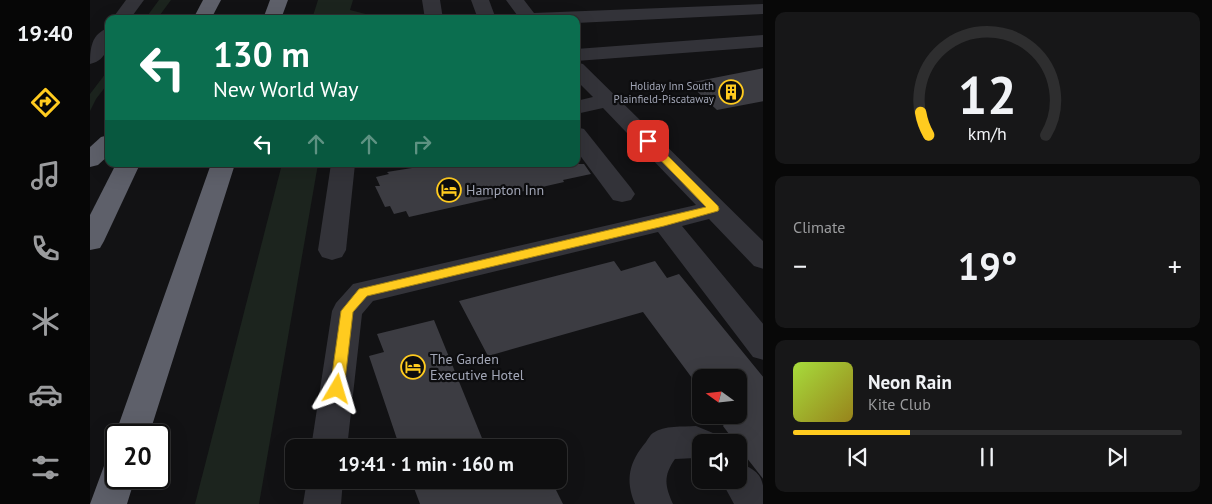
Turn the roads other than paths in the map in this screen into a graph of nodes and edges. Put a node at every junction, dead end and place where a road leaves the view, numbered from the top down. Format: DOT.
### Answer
graph roads {
  1 [pos="135,0"];
  2 [pos="212,0"];
  3 [pos="279,0"];
  4 [pos="431,0"];
  5 [pos="480,0"];
  6 [pos="514,0"];
  7 [pos="763,9"];
  8 [pos="123,15"];
  9 [pos="204,15"];
  10 [pos="273,15"];
  11 [pos="433,15"];
  12 [pos="486,15"];
  13 [pos="527,15"];
  14 [pos="580,17"];
  15 [pos="105,39"];
  16 [pos="763,41"];
  17 [pos="580,55"];
  18 [pos="90,58"];
  19 [pos="580,72"];
  20 [pos="608,100"];
  21 [pos="580,107"];
  22 [pos="580,139"];
  23 [pos="105,146"];
  24 [pos="90,160"];
  25 [pos="127,167"];
  26 [pos="222,167"];
  27 [pos="343,167"];
  28 [pos="622,194"];
  29 [pos="714,209"];
  30 [pos="664,222"];
  31 [pos="90,241"];
  32 [pos="332,250"];
  33 [pos="763,259"];
  34 [pos="763,348"];
  35 [pos="136,424"];
  36 [pos="330,439"];
  37 [pos="692,442"];
  38 [pos="113,489"];
  39 [pos="324,489"];
  40 [pos="746,489"];
  41 [pos="108,504"];
  42 [pos="322,504"];
  43 [pos="654,504"];
  44 [pos="757,504"];
  1 -- 8 [label="street"];
  2 -- 9 [label="highway"];
  3 -- 10 [label="highway"];
  4 -- 11 [label="street"];
  5 -- 12 [label="street"];
  6 -- 13 [label="street"];
  7 -- 14 [label="street"];
  15 -- 18 [label="street"];
  16 -- 17 [label="street"];
  19 -- 20 [label="street"];
  20 -- 21 [label="street"];
  20 -- 29 [label="street"];
  22 -- 28 [label="street"];
  23 -- 24 [label="highway"];
  25 -- 31 [label="highway"];
  26 -- 35 [label="highway"];
  27 -- 32 [label="street"];
  29 -- 30 [label="street"];
  29 -- 33 [label="street"];
  30 -- 34 [label="street"];
  30 -- 36 [label="street"];
  37 -- 43 [label="street"];
  38 -- 41 [label="highway"];
  39 -- 42 [label="street"];
  40 -- 44 [label="street"];
}
